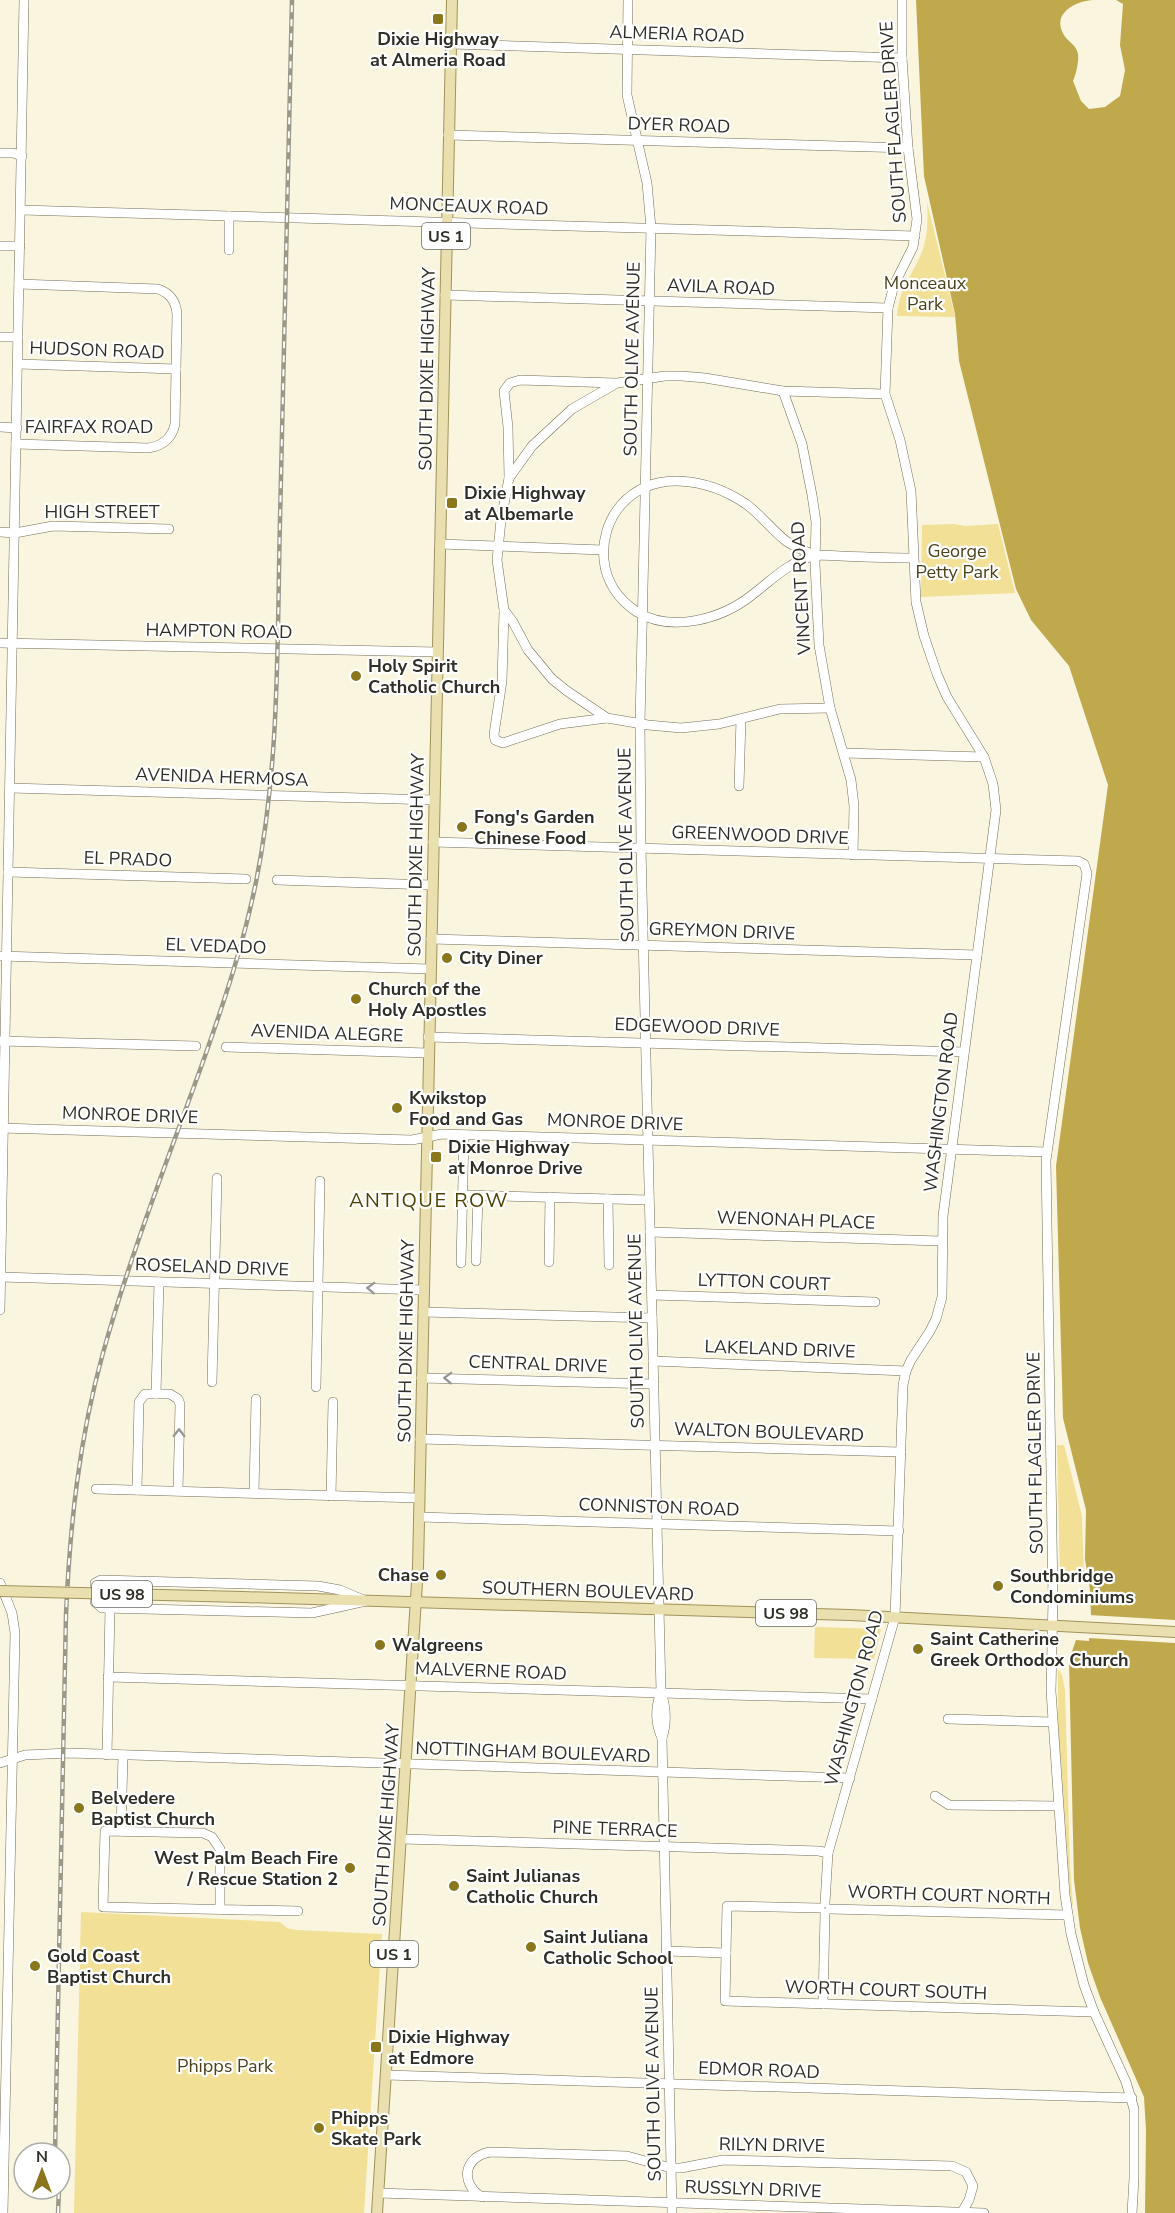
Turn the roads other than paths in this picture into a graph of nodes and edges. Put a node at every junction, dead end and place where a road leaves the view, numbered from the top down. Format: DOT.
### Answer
graph roads {
  1 [pos="24,0"];
  2 [pos="452,0"];
  3 [pos="628,0"];
  4 [pos="902,0"];
  5 [pos="451,44"];
  6 [pos="626,49"];
  7 [pos="902,58"];
  8 [pos="448,135"];
  9 [pos="637,140"];
  10 [pos="908,148"];
  11 [pos="0,155"];
  12 [pos="22,156"];
  13 [pos="21,210"];
  14 [pos="229,216"];
  15 [pos="447,223"];
  16 [pos="651,228"];
  17 [pos="915,236"];
  18 [pos="0,246"];
  19 [pos="20,246"];
  20 [pos="229,250"];
  21 [pos="19,284"];
  22 [pos="445,295"];
  23 [pos="649,301"];
  24 [pos="888,308"];
  25 [pos="0,337"];
  26 [pos="18,337"];
  27 [pos="18,364"];
  28 [pos="176,369"];
  29 [pos="648,378"];
  30 [pos="617,383"];
  31 [pos="783,391"];
  32 [pos="885,394"];
  33 [pos="0,427"];
  34 [pos="16,428"];
  35 [pos="16,444"];
  36 [pos="509,478"];
  37 [pos="646,486"];
  38 [pos="169,529"];
  39 [pos="0,532"];
  40 [pos="15,533"];
  41 [pos="440,544"];
  42 [pos="498,547"];
  43 [pos="603,550"];
  44 [pos="814,555"];
  45 [pos="913,558"];
  46 [pos="504,610"];
  47 [pos="643,615"];
  48 [pos="0,643"];
  49 [pos="13,643"];
  50 [pos="438,652"];
  51 [pos="830,708"];
  52 [pos="607,718"];
  53 [pos="741,719"];
  54 [pos="640,723"];
  55 [pos="0,745"];
  56 [pos="11,746"];
  57 [pos="844,753"];
  58 [pos="984,757"];
  59 [pos="739,786"];
  60 [pos="10,788"];
  61 [pos="434,800"];
  62 [pos="433,842"];
  63 [pos="641,848"];
  64 [pos="852,855"];
  65 [pos="989,859"];
  66 [pos="1084,864"];
  67 [pos="8,872"];
  68 [pos="246,879"];
  69 [pos="277,880"];
  70 [pos="432,885"];
  71 [pos="431,939"];
  72 [pos="644,945"];
  73 [pos="3,956"];
  74 [pos="977,956"];
  75 [pos="430,969"];
  76 [pos="428,1036"];
  77 [pos="3,1041"];
  78 [pos="646,1042"];
  79 [pos="196,1046"];
  80 [pos="226,1047"];
  81 [pos="964,1052"];
  82 [pos="428,1053"];
  83 [pos="2,1128"];
  84 [pos="464,1135"];
  85 [pos="427,1138"];
  86 [pos="648,1140"];
  87 [pos="951,1149"];
  88 [pos="1047,1152"];
  89 [pos="217,1178"];
  90 [pos="321,1181"];
  91 [pos="464,1195"];
  92 [pos="478,1195"];
  93 [pos="550,1197"];
  94 [pos="608,1199"];
  95 [pos="649,1200"];
  96 [pos="1,1220"];
  97 [pos="650,1232"];
  98 [pos="941,1240"];
  99 [pos="476,1261"];
  100 [pos="549,1262"];
  101 [pos="461,1263"];
  102 [pos="609,1264"];
  103 [pos="1,1277"];
  104 [pos="159,1282"];
  105 [pos="214,1283"];
  106 [pos="318,1286"];
  107 [pos="423,1290"];
  108 [pos="652,1295"];
  109 [pos="875,1302"];
  110 [pos="0,1310"];
  111 [pos="423,1312"];
  112 [pos="652,1318"];
  113 [pos="653,1361"];
  114 [pos="906,1371"];
  115 [pos="421,1378"];
  116 [pos="212,1382"];
  117 [pos="654,1384"];
  118 [pos="316,1387"];
  119 [pos="156,1394"];
  120 [pos="256,1400"];
  121 [pos="333,1402"];
  122 [pos="420,1439"];
  123 [pos="655,1445"];
  124 [pos="901,1452"];
  125 [pos="96,1489"];
  126 [pos="137,1490"];
  127 [pos="178,1491"];
  128 [pos="255,1493"];
  129 [pos="331,1496"];
  130 [pos="419,1498"];
  131 [pos="419,1517"];
  132 [pos="657,1524"];
  133 [pos="899,1531"];
  134 [pos="0,1583"];
  135 [pos="0,1591"];
  136 [pos="366,1601"];
  137 [pos="417,1602"];
  138 [pos="110,1608"];
  139 [pos="659,1609"];
  140 [pos="895,1617"];
  141 [pos="1053,1625"];
  142 [pos="1175,1632"];
  143 [pos="108,1677"];
  144 [pos="412,1685"];
  145 [pos="661,1692"];
  146 [pos="872,1699"];
  147 [pos="948,1719"];
  148 [pos="1052,1722"];
  149 [pos="107,1755"];
  150 [pos="123,1755"];
  151 [pos="12,1759"];
  152 [pos="0,1763"];
  153 [pos="406,1765"];
  154 [pos="663,1772"];
  155 [pos="850,1778"];
  156 [pos="935,1796"];
  157 [pos="1058,1806"];
  158 [pos="121,1831"];
  159 [pos="402,1839"];
  160 [pos="664,1847"];
  161 [pos="828,1853"];
  162 [pos="825,1908"];
  163 [pos="220,1910"];
  164 [pos="298,1911"];
  165 [pos="1068,1915"];
  166 [pos="666,1951"];
  167 [pos="726,1953"];
  168 [pos="4,2001"];
  169 [pos="824,2004"];
  170 [pos="1094,2012"];
  171 [pos="386,2075"];
  172 [pos="669,2083"];
  173 [pos="3,2093"];
  174 [pos="1132,2098"];
  175 [pos="671,2168"];
  176 [pos="2,2181"];
  177 [pos="378,2193"];
  178 [pos="482,2198"];
  179 [pos="672,2208"];
  180 [pos="962,2212"];
  181 [pos="3,2213"];
  182 [pos="376,2213"];
  183 [pos="984,2213"];
  184 [pos="1132,2213"];
  1 -- 12 [label="street"];
  2 -- 5 [label="main road, SOUTH DIXIE HIGHWAY / US 1"];
  3 -- 6 [label="street, SOUTH OLIVE AVENUE"];
  4 -- 7 [label="street, SOUTH FLAGLER DRIVE"];
  5 -- 6 [label="street, ALMERIA ROAD"];
  5 -- 8 [label="main road, SOUTH DIXIE HIGHWAY / US 1"];
  6 -- 7 [label="street, ALMERIA ROAD"];
  6 -- 9 [label="street, SOUTH OLIVE AVENUE"];
  7 -- 10 [label="street, SOUTH FLAGLER DRIVE"];
  8 -- 9 [label="street, DYER ROAD"];
  8 -- 15 [label="main road, SOUTH DIXIE HIGHWAY / US 1"];
  9 -- 10 [label="street, DYER ROAD"];
  9 -- 16 [label="street, SOUTH OLIVE AVENUE"];
  10 -- 17 [label="street, SOUTH FLAGLER DRIVE"];
  11 -- 12 [label="street"];
  12 -- 13 [label="street"];
  13 -- 14 [label="street, MONCEAUX ROAD"];
  13 -- 19 [label="street"];
  14 -- 15 [label="street, MONCEAUX ROAD"];
  14 -- 20 [label="street"];
  15 -- 16 [label="street, MONCEAUX ROAD"];
  15 -- 22 [label="main road, SOUTH DIXIE HIGHWAY / US 1"];
  16 -- 17 [label="street, MONCEAUX ROAD"];
  16 -- 23 [label="street, SOUTH OLIVE AVENUE"];
  17 -- 24 [label="street, SOUTH FLAGLER DRIVE"];
  18 -- 19 [label="street"];
  19 -- 21 [label="street"];
  21 -- 26 [label="street"];
  21 -- 28 [label="street"];
  22 -- 23 [label="street, AVILA ROAD"];
  22 -- 41 [label="main road, SOUTH DIXIE HIGHWAY / US 1"];
  23 -- 24 [label="street, AVILA ROAD"];
  23 -- 29 [label="street, SOUTH OLIVE AVENUE"];
  24 -- 32 [label="street, WASHINGTON ROAD"];
  25 -- 26 [label="street"];
  26 -- 27 [label="street"];
  27 -- 28 [label="street, HUDSON ROAD"];
  27 -- 34 [label="street"];
  28 -- 35 [label="street, FAIRFAX ROAD"];
  29 -- 30 [label="street"];
  29 -- 31 [label="street"];
  29 -- 37 [label="street, SOUTH OLIVE AVENUE"];
  30 -- 36 [label="street"];
  30 -- 36 [label="street"];
  31 -- 32 [label="street"];
  31 -- 44 [label="street, VINCENT ROAD"];
  32 -- 45 [label="street, WASHINGTON ROAD"];
  33 -- 34 [label="street"];
  34 -- 35 [label="street"];
  35 -- 40 [label="street"];
  36 -- 42 [label="street"];
  37 -- 43 [label="street"];
  37 -- 44 [label="street"];
  37 -- 47 [label="street, SOUTH OLIVE AVENUE"];
  38 -- 40 [label="street, HIGH STREET"];
  39 -- 40 [label="street, HIGH STREET"];
  40 -- 49 [label="street"];
  41 -- 42 [label="street"];
  41 -- 50 [label="main road, SOUTH DIXIE HIGHWAY / US 1"];
  42 -- 43 [label="street"];
  42 -- 46 [label="street"];
  43 -- 47 [label="street"];
  44 -- 45 [label="street"];
  44 -- 47 [label="street"];
  44 -- 51 [label="street, VINCENT ROAD"];
  45 -- 58 [label="street, WASHINGTON ROAD"];
  46 -- 52 [label="street"];
  46 -- 52 [label="street"];
  47 -- 54 [label="street, SOUTH OLIVE AVENUE"];
  48 -- 49 [label="street, HAMPTON ROAD"];
  49 -- 50 [label="street, HAMPTON ROAD"];
  49 -- 56 [label="street"];
  50 -- 61 [label="main road, SOUTH DIXIE HIGHWAY / US 1"];
  51 -- 53 [label="street"];
  51 -- 57 [label="street, VINCENT ROAD"];
  52 -- 54 [label="street"];
  53 -- 54 [label="street"];
  53 -- 59 [label="street"];
  54 -- 63 [label="street, SOUTH OLIVE AVENUE"];
  55 -- 56 [label="street"];
  56 -- 60 [label="street"];
  57 -- 58 [label="street"];
  57 -- 64 [label="street, VINCENT ROAD"];
  58 -- 65 [label="street, WASHINGTON ROAD"];
  60 -- 61 [label="street, AVENIDA HERMOSA"];
  60 -- 67 [label="street"];
  61 -- 62 [label="main road, SOUTH DIXIE HIGHWAY / US 1"];
  62 -- 63 [label="street, GREENWOOD DRIVE"];
  62 -- 70 [label="main road, SOUTH DIXIE HIGHWAY / US 1"];
  63 -- 64 [label="street, GREENWOOD DRIVE"];
  63 -- 72 [label="street, SOUTH OLIVE AVENUE"];
  64 -- 65 [label="street, GREENWOOD DRIVE"];
  65 -- 66 [label="street, GREENWOOD DRIVE"];
  65 -- 74 [label="street, WASHINGTON ROAD"];
  66 -- 88 [label="street, SOUTH FLAGLER DRIVE"];
  67 -- 68 [label="street, EL PRADO"];
  67 -- 73 [label="street"];
  69 -- 70 [label="street"];
  70 -- 71 [label="main road, SOUTH DIXIE HIGHWAY / US 1"];
  71 -- 72 [label="street, GREYMON DRIVE"];
  71 -- 75 [label="main road, SOUTH DIXIE HIGHWAY / US 1"];
  72 -- 74 [label="street, GREYMON DRIVE"];
  72 -- 78 [label="street, SOUTH OLIVE AVENUE"];
  73 -- 75 [label="street, EL VEDADO"];
  73 -- 77 [label="street"];
  74 -- 81 [label="street, WASHINGTON ROAD"];
  75 -- 76 [label="main road, SOUTH DIXIE HIGHWAY / US 1"];
  76 -- 78 [label="street, EDGEWOOD DRIVE"];
  76 -- 82 [label="main road, SOUTH DIXIE HIGHWAY / US 1"];
  77 -- 79 [label="street"];
  77 -- 83 [label="street"];
  78 -- 81 [label="street, EDGEWOOD DRIVE"];
  78 -- 86 [label="street, SOUTH OLIVE AVENUE"];
  80 -- 82 [label="street, AVENIDA ALEGRE"];
  81 -- 87 [label="street, WASHINGTON ROAD"];
  82 -- 85 [label="main road, SOUTH DIXIE HIGHWAY / US 1"];
  83 -- 85 [label="street, MONROE DRIVE"];
  83 -- 96 [label="street"];
  84 -- 85 [label="street, MONROE DRIVE"];
  84 -- 86 [label="street, MONROE DRIVE"];
  84 -- 91 [label="street"];
  85 -- 107 [label="main road, SOUTH DIXIE HIGHWAY / US 1"];
  86 -- 87 [label="street, MONROE DRIVE"];
  86 -- 95 [label="street, SOUTH OLIVE AVENUE"];
  87 -- 88 [label="street, MONROE DRIVE"];
  87 -- 98 [label="street, WASHINGTON ROAD"];
  88 -- 141 [label="street, SOUTH FLAGLER DRIVE"];
  89 -- 105 [label="street"];
  90 -- 106 [label="street"];
  91 -- 92 [label="street"];
  91 -- 101 [label="street"];
  92 -- 93 [label="street"];
  92 -- 99 [label="street"];
  93 -- 94 [label="street"];
  93 -- 100 [label="street"];
  94 -- 95 [label="street"];
  94 -- 102 [label="street"];
  95 -- 97 [label="street, SOUTH OLIVE AVENUE"];
  96 -- 103 [label="street"];
  97 -- 98 [label="street, WENONAH PLACE"];
  97 -- 108 [label="street, SOUTH OLIVE AVENUE"];
  98 -- 114 [label="street, WASHINGTON ROAD"];
  103 -- 104 [label="street, ROSELAND DRIVE"];
  103 -- 110 [label="street"];
  104 -- 105 [label="street, ROSELAND DRIVE"];
  104 -- 119 [label="street"];
  105 -- 106 [label="street, ROSELAND DRIVE"];
  105 -- 116 [label="street"];
  107 -- 106 [label="street, ROSELAND DRIVE, one-way"];
  106 -- 118 [label="street"];
  107 -- 111 [label="main road, SOUTH DIXIE HIGHWAY / US 1"];
  108 -- 109 [label="street, LYTTON COURT"];
  108 -- 112 [label="street, SOUTH OLIVE AVENUE"];
  111 -- 112 [label="street"];
  111 -- 115 [label="main road, SOUTH DIXIE HIGHWAY / US 1"];
  112 -- 113 [label="street, SOUTH OLIVE AVENUE"];
  113 -- 114 [label="street, LAKELAND DRIVE"];
  113 -- 117 [label="street, SOUTH OLIVE AVENUE"];
  114 -- 124 [label="street, WASHINGTON ROAD"];
  117 -- 115 [label="street, CENTRAL DRIVE, one-way"];
  115 -- 122 [label="main road, SOUTH DIXIE HIGHWAY / US 1"];
  117 -- 123 [label="street, SOUTH OLIVE AVENUE"];
  119 -- 126 [label="street"];
  127 -- 119 [label="street, one-way"];
  120 -- 128 [label="street"];
  121 -- 129 [label="street"];
  122 -- 123 [label="street, WALTON BOULEVARD"];
  122 -- 130 [label="main road, SOUTH DIXIE HIGHWAY / US 1"];
  123 -- 124 [label="street, WALTON BOULEVARD"];
  123 -- 132 [label="street, SOUTH OLIVE AVENUE"];
  124 -- 133 [label="street, WASHINGTON ROAD"];
  125 -- 126 [label="street"];
  126 -- 127 [label="street"];
  127 -- 128 [label="street"];
  128 -- 129 [label="street"];
  129 -- 130 [label="street"];
  130 -- 131 [label="main road, SOUTH DIXIE HIGHWAY / US 1"];
  131 -- 132 [label="street, CONNISTON ROAD"];
  131 -- 137 [label="main road, SOUTH DIXIE HIGHWAY / US 1"];
  132 -- 133 [label="street, CONNISTON ROAD"];
  132 -- 139 [label="street, SOUTH OLIVE AVENUE"];
  133 -- 140 [label="street, WASHINGTON ROAD"];
  134 -- 151 [label="street"];
  135 -- 136 [label="main road, SOUTHERN BOULEVARD / US 98, bridge"];
  136 -- 137 [label="main road, SOUTHERN BOULEVARD / US 98"];
  136 -- 138 [label="street"];
  136 -- 138 [label="street"];
  137 -- 139 [label="main road, SOUTHERN BOULEVARD / US 98"];
  137 -- 144 [label="main road, SOUTH DIXIE HIGHWAY / US 1"];
  138 -- 143 [label="street"];
  139 -- 140 [label="main road, SOUTHERN BOULEVARD / US 98"];
  139 -- 145 [label="street, SOUTH OLIVE AVENUE"];
  140 -- 141 [label="main road, SOUTHERN BOULEVARD / US 98"];
  140 -- 146 [label="street, WASHINGTON ROAD"];
  141 -- 142 [label="main road, SOUTHERN BOULEVARD / US 98"];
  141 -- 148 [label="street, SOUTH FLAGLER DRIVE"];
  143 -- 144 [label="street, MALVERNE ROAD"];
  143 -- 149 [label="street"];
  144 -- 145 [label="street, MALVERNE ROAD"];
  144 -- 153 [label="main road, SOUTH DIXIE HIGHWAY / US 1"];
  145 -- 146 [label="street, MALVERNE ROAD"];
  145 -- 154 [label="street, SOUTH OLIVE AVENUE"];
  146 -- 155 [label="street, WASHINGTON ROAD"];
  147 -- 148 [label="street"];
  148 -- 157 [label="street, SOUTH FLAGLER DRIVE"];
  149 -- 150 [label="street, NOTTINGHAM BOULEVARD"];
  149 -- 151 [label="street, NOTTINGHAM BOULEVARD"];
  150 -- 153 [label="street, NOTTINGHAM BOULEVARD"];
  150 -- 158 [label="street"];
  151 -- 152 [label="street, NOTTINGHAM BOULEVARD"];
  151 -- 168 [label="street"];
  153 -- 154 [label="street, NOTTINGHAM BOULEVARD"];
  153 -- 159 [label="main road, SOUTH DIXIE HIGHWAY / US 1"];
  154 -- 155 [label="street, NOTTINGHAM BOULEVARD"];
  154 -- 160 [label="street, SOUTH OLIVE AVENUE"];
  155 -- 161 [label="street, WASHINGTON ROAD"];
  156 -- 157 [label="street"];
  157 -- 165 [label="street, SOUTH FLAGLER DRIVE"];
  158 -- 163 [label="street"];
  158 -- 163 [label="street"];
  159 -- 160 [label="street, PINE TERRACE"];
  159 -- 171 [label="main road, SOUTH DIXIE HIGHWAY / US 1"];
  160 -- 161 [label="street, PINE TERRACE"];
  160 -- 166 [label="street, SOUTH OLIVE AVENUE"];
  161 -- 162 [label="street, WASHINGTON ROAD"];
  162 -- 165 [label="street, WORTH COURT NORTH"];
  162 -- 167 [label="street, WORTH COURT NORTH"];
  162 -- 169 [label="street, WASHINGTON ROAD"];
  163 -- 164 [label="street"];
  165 -- 170 [label="street, SOUTH FLAGLER DRIVE"];
  166 -- 167 [label="street"];
  166 -- 172 [label="street, SOUTH OLIVE AVENUE"];
  167 -- 169 [label="street, WORTH COURT SOUTH"];
  168 -- 173 [label="street"];
  169 -- 170 [label="street, WORTH COURT SOUTH"];
  170 -- 174 [label="street, SOUTH FLAGLER DRIVE"];
  171 -- 172 [label="street, EDMOR ROAD"];
  171 -- 177 [label="main road, SOUTH DIXIE HIGHWAY / US 1"];
  172 -- 174 [label="street, EDMOR ROAD"];
  172 -- 175 [label="street, SOUTH OLIVE AVENUE"];
  173 -- 176 [label="street"];
  174 -- 184 [label="street, SOUTH FLAGLER DRIVE"];
  175 -- 178 [label="street, RILYN DRIVE"];
  175 -- 179 [label="street, SOUTH OLIVE AVENUE"];
  175 -- 180 [label="street, RILYN DRIVE"];
  176 -- 181 [label="street"];
  177 -- 178 [label="street, RUSSLYN DRIVE"];
  177 -- 182 [label="main road, SOUTH DIXIE HIGHWAY / US 1"];
  178 -- 179 [label="street, RUSSLYN DRIVE"];
  179 -- 180 [label="street, RUSSLYN DRIVE"];
  180 -- 183 [label="street, RUSSLYN DRIVE"];
}
